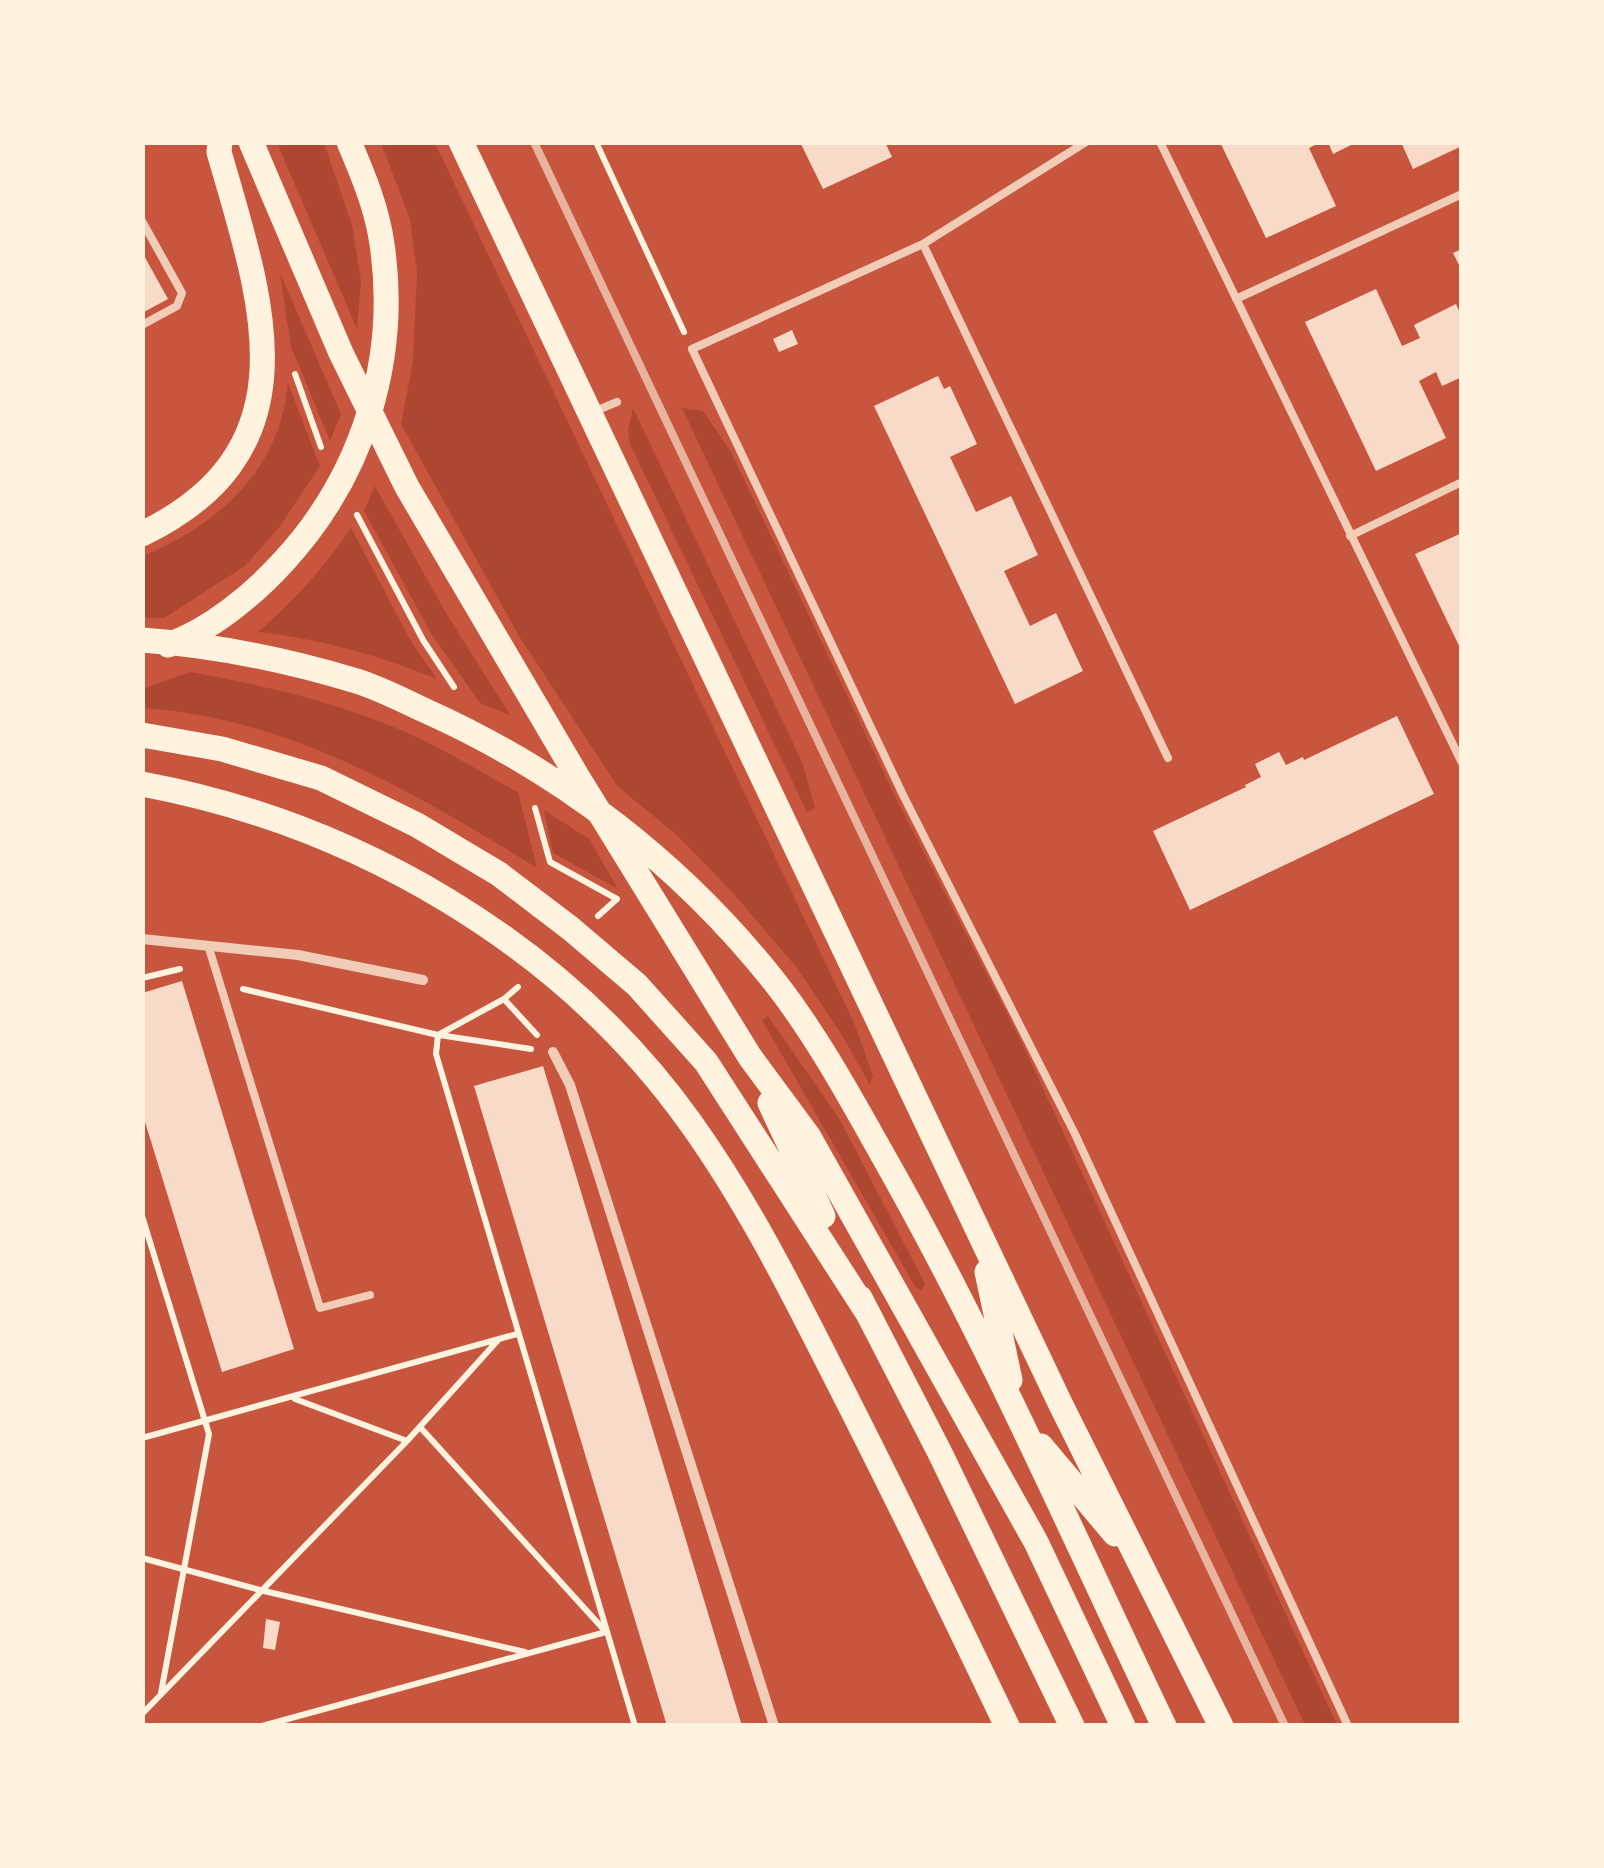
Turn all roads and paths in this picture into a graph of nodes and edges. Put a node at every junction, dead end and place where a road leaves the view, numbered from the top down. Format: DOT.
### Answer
graph roads {
  1 [pos="220,142"];
  2 [pos="252,142"];
  3 [pos="350,142"];
  4 [pos="462,142"];
  5 [pos="596,142"];
  6 [pos="1086,142"];
  7 [pos="1160,142"];
  8 [pos="1462,194"];
  9 [pos="142,222"];
  10 [pos="924,244"];
  11 [pos="1236,300"];
  12 [pos="142,325"];
  13 [pos="692,349"];
  14 [pos="264,356"];
  15 [pos="617,402"];
  16 [pos="590,414"];
  17 [pos="321,448"];
  18 [pos="1462,482"];
  19 [pos="349,500"];
  20 [pos="142,534"];
  21 [pos="1350,536"];
  22 [pos="142,640"];
  23 [pos="142,655"];
  24 [pos="454,687"];
  25 [pos="142,735"];
  26 [pos="1168,758"];
  27 [pos="1462,762"];
  28 [pos="142,784"];
  29 [pos="528,798"];
  30 [pos="617,899"];
  31 [pos="142,939"];
  32 [pos="208,945"];
  33 [pos="142,978"];
  34 [pos="218,978"];
  35 [pos="423,980"];
  36 [pos="438,1035"];
  37 [pos="553,1052"];
  38 [pos="750,1057"];
  39 [pos="142,1216"];
  40 [pos="979,1233"];
  41 [pos="370,1295"];
  42 [pos="866,1312"];
  43 [pos="517,1334"];
  44 [pos="499,1339"];
  45 [pos="293,1398"];
  46 [pos="1018,1418"];
  47 [pos="205,1421"];
  48 [pos="420,1427"];
  49 [pos="142,1438"];
  50 [pos="406,1442"];
  51 [pos="142,1558"];
  52 [pos="182,1568"];
  53 [pos="1145,1570"];
  54 [pos="264,1591"];
  55 [pos="606,1632"];
  56 [pos="526,1652"];
  57 [pos="161,1694"];
  58 [pos="142,1714"];
  59 [pos="262,1726"];
  60 [pos="635,1726"];
  61 [pos="774,1726"];
  62 [pos="1007,1726"];
  63 [pos="1072,1726"];
  64 [pos="1123,1726"];
  65 [pos="1164,1726"];
  66 [pos="1221,1726"];
  67 [pos="1348,1726"];
  1 -- 14 [label="main road"];
  2 -- 38 [label="main road"];
  3 -- 23 [label="main road"];
  4 -- 16 [label="main road"];
  5 -- 13 [label="path"];
  6 -- 10 [label="lane"];
  7 -- 11 [label="lane"];
  8 -- 11 [label="lane"];
  9 -- 12 [label="lane"];
  10 -- 13 [label="lane"];
  10 -- 26 [label="lane"];
  11 -- 21 [label="lane"];
  13 -- 67 [label="lane"];
  14 -- 17 [label="path"];
  14 -- 20 [label="main road"];
  15 -- 16 [label="lane"];
  16 -- 40 [label="main road"];
  18 -- 21 [label="lane"];
  19 -- 24 [label="path"];
  21 -- 27 [label="lane"];
  22 -- 46 [label="main road"];
  25 -- 42 [label="main road"];
  28 -- 62 [label="main road"];
  29 -- 30 [label="path"];
  31 -- 32 [label="street"];
  32 -- 34 [label="lane"];
  32 -- 35 [label="street"];
  33 -- 34 [label="path"];
  34 -- 36 [label="path"];
  34 -- 41 [label="lane"];
  36 -- 37 [label="path"];
  36 -- 37 [label="path"];
  36 -- 43 [label="path"];
  37 -- 61 [label="street"];
  38 -- 42 [label="main road"];
  38 -- 64 [label="main road"];
  39 -- 47 [label="path"];
  40 -- 46 [label="main road"];
  40 -- 53 [label="main road"];
  42 -- 63 [label="main road"];
  43 -- 44 [label="path"];
  43 -- 55 [label="path"];
  44 -- 45 [label="path"];
  44 -- 48 [label="path"];
  45 -- 47 [label="path"];
  45 -- 50 [label="path"];
  46 -- 53 [label="main road"];
  46 -- 65 [label="main road"];
  47 -- 49 [label="path"];
  47 -- 52 [label="path"];
  48 -- 50 [label="path"];
  48 -- 55 [label="path"];
  50 -- 54 [label="path"];
  51 -- 52 [label="path"];
  52 -- 54 [label="path"];
  52 -- 57 [label="path"];
  53 -- 66 [label="main road"];
  54 -- 56 [label="path"];
  54 -- 57 [label="path"];
  55 -- 56 [label="path"];
  55 -- 60 [label="path"];
  56 -- 59 [label="path"];
  57 -- 58 [label="path"];
}
